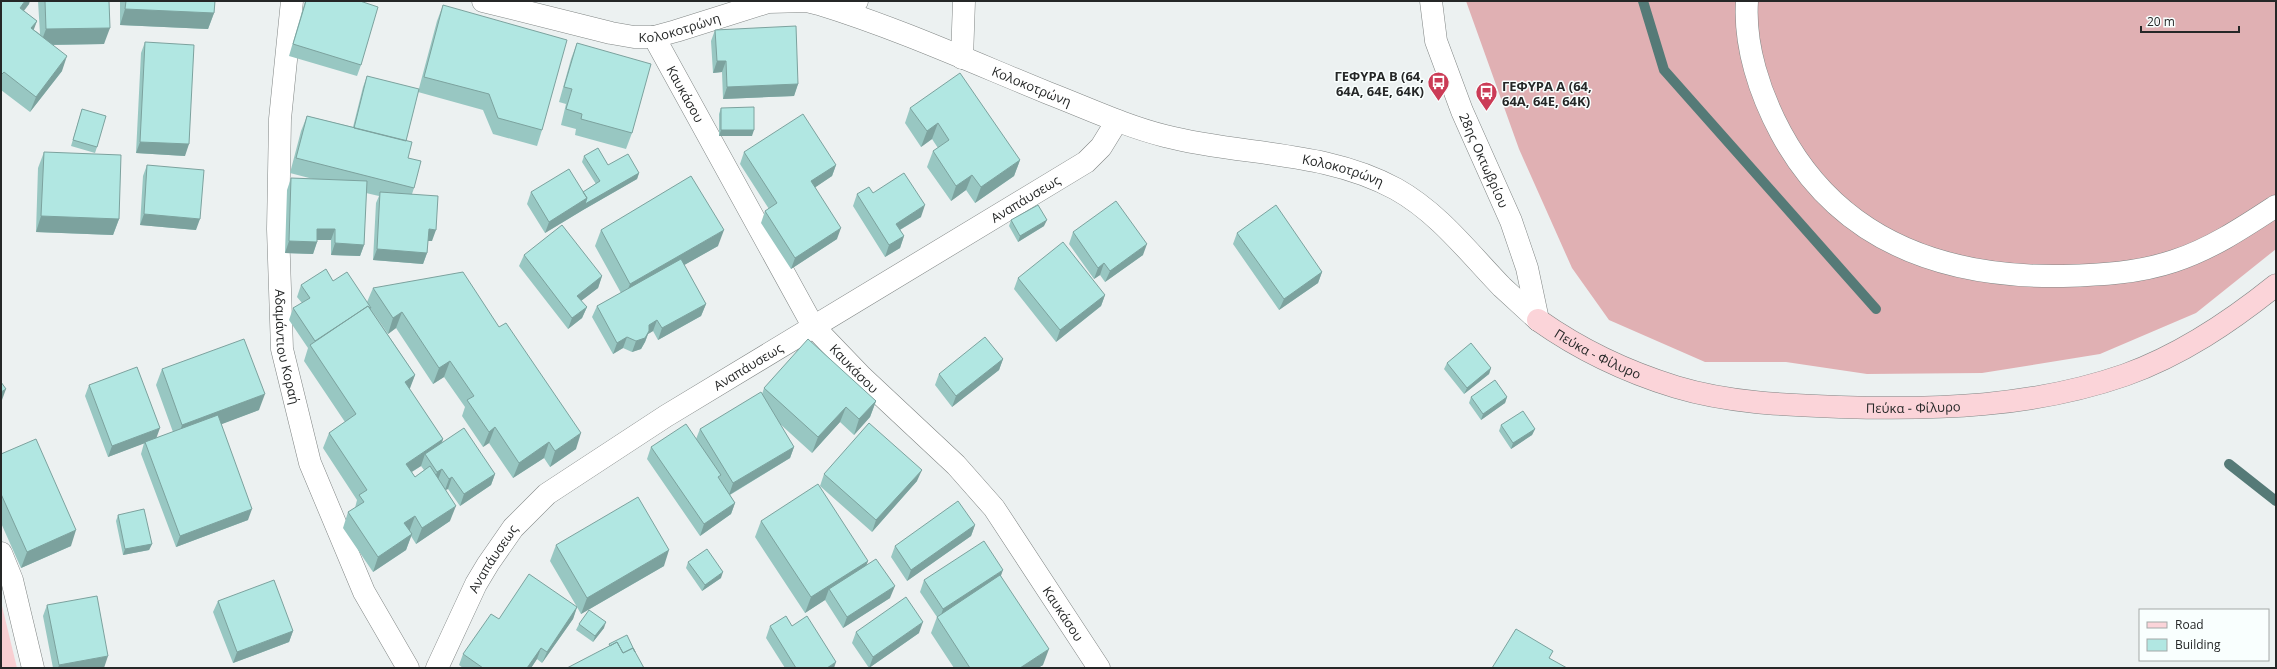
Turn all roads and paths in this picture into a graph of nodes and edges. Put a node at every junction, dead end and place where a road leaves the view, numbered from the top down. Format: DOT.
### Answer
graph roads {
  1 [pos="292,1"];
  2 [pos="483,1"];
  3 [pos="964,1"];
  4 [pos="1430,1"];
  5 [pos="1744,2"];
  6 [pos="852,7"];
  7 [pos="654,37"];
  8 [pos="962,58"];
  9 [pos="1117,121"];
  10 [pos="2276,206"];
  11 [pos="2276,284"];
  12 [pos="1538,320"];
  13 [pos="813,326"];
  14 [pos="1,553"];
  15 [pos="33,668"];
  16 [pos="408,668"];
  17 [pos="437,668"];
  18 [pos="1099,668"];
  1 -- 16 [label="street, Αδαμάντιου Κοραή"];
  2 -- 7 [label="street, Κολοκοτρώνη"];
  3 -- 8 [label="street"];
  4 -- 12 [label="street, 28ης Οκτωβρίου"];
  5 -- 10 [label="street"];
  6 -- 7 [label="street, Κολοκοτρώνη"];
  6 -- 8 [label="street, Κολοκοτρώνη"];
  7 -- 13 [label="street, Καυκάσου"];
  8 -- 9 [label="street, Κολοκοτρώνη"];
  9 -- 12 [label="street, Κολοκοτρώνη"];
  9 -- 13 [label="street, Αναπάυσεως"];
  11 -- 12 [label="main road, Πεύκα - Φίλυρο"];
  13 -- 17 [label="street, Αναπάυσεως"];
  13 -- 18 [label="street, Καυκάσου"];
  14 -- 15 [label="street"];
}
